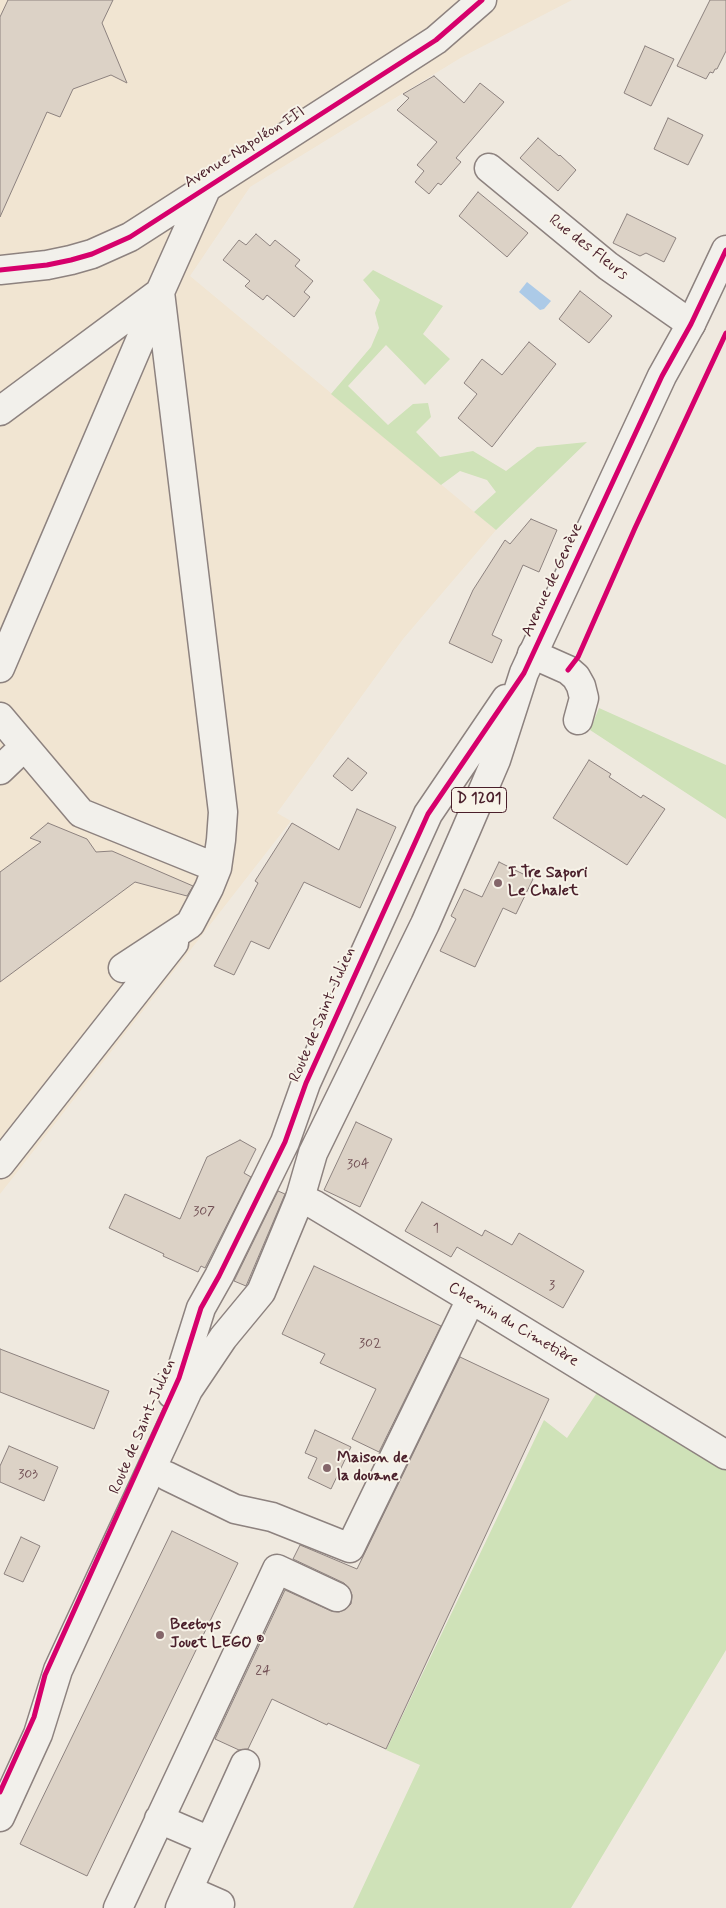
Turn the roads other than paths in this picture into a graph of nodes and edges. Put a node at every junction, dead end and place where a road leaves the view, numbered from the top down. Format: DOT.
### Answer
graph roads {
  1 [pos="482,0"];
  2 [pos="490,168"];
  3 [pos="207,187"];
  4 [pos="726,250"];
  5 [pos="0,270"];
  6 [pos="160,292"];
  7 [pos="691,324"];
  8 [pos="0,411"];
  9 [pos="528,663"];
  10 [pos="0,668"];
  11 [pos="0,717"];
  12 [pos="578,720"];
  13 [pos="24,747"];
  14 [pos="0,770"];
  15 [pos="455,775"];
  16 [pos="482,791"];
  17 [pos="217,868"];
  18 [pos="384,908"];
  19 [pos="190,924"];
  20 [pos="426,924"];
  21 [pos="366,947"];
  22 [pos="404,966"];
  23 [pos="124,968"];
  24 [pos="285,1142"];
  25 [pos="313,1153"];
  26 [pos="0,1164"];
  27 [pos="300,1198"];
  28 [pos="471,1299"];
  29 [pos="726,1455"];
  30 [pos="167,1476"];
  31 [pos="337,1597"];
  32 [pos="245,1764"];
  33 [pos="0,1792"];
  34 [pos="0,1817"];
  35 [pos="160,1819"];
  36 [pos="210,1841"];
  37 [pos="184,1899"];
  38 [pos="220,1904"];
  39 [pos="118,1908"];
  1 -- 3 [label="main road, Avenue Napoléon III"];
  2 -- 7 [label="main road, Rue des Fleurs"];
  3 -- 5 [label="main road, Avenue Napoléon III"];
  3 -- 6 [label="main road"];
  4 -- 7 [label="main road, Avenue de Genève / D 1201"];
  6 -- 8 [label="main road"];
  6 -- 10 [label="main road"];
  6 -- 17 [label="main road"];
  7 -- 9 [label="main road, Avenue de Genève / D 1201"];
  9 -- 12 [label="main road"];
  9 -- 15 [label="main road, Avenue de Genève / D 1201"];
  9 -- 16 [label="main road, Avenue de Genève / D 1201"];
  11 -- 13 [label="main road"];
  13 -- 14 [label="main road"];
  13 -- 17 [label="main road"];
  15 -- 16 [label="main road"];
  15 -- 18 [label="main road, Avenue de Genève / D 1201"];
  16 -- 20 [label="main road, Avenue de Genève / D 1201"];
  17 -- 19 [label="main road"];
  18 -- 21 [label="main road, Route de Saint-Julien / D 1201"];
  19 -- 23 [label="main road"];
  19 -- 26 [label="main road"];
  20 -- 22 [label="main road, Route de Saint-Julien / D 1201"];
  21 -- 22 [label="main road"];
  21 -- 24 [label="main road, Route de Saint-Julien / D 1201"];
  22 -- 25 [label="main road, Route de Saint-Julien / D 1201"];
  24 -- 25 [label="main road"];
  24 -- 33 [label="main road, Route de Saint-Julien"];
  25 -- 27 [label="main road, Route de Saint-Julien"];
  27 -- 28 [label="main road, Chemin du Cimetière"];
  27 -- 34 [label="main road, Route de Saint-Julien"];
  28 -- 29 [label="main road, Chemin du Cimetière"];
  28 -- 30 [label="main road"];
  31 -- 35 [label="main road"];
  32 -- 36 [label="main road"];
  35 -- 36 [label="main road"];
  35 -- 39 [label="main road"];
  36 -- 37 [label="main road"];
  37 -- 38 [label="main road"];
}
